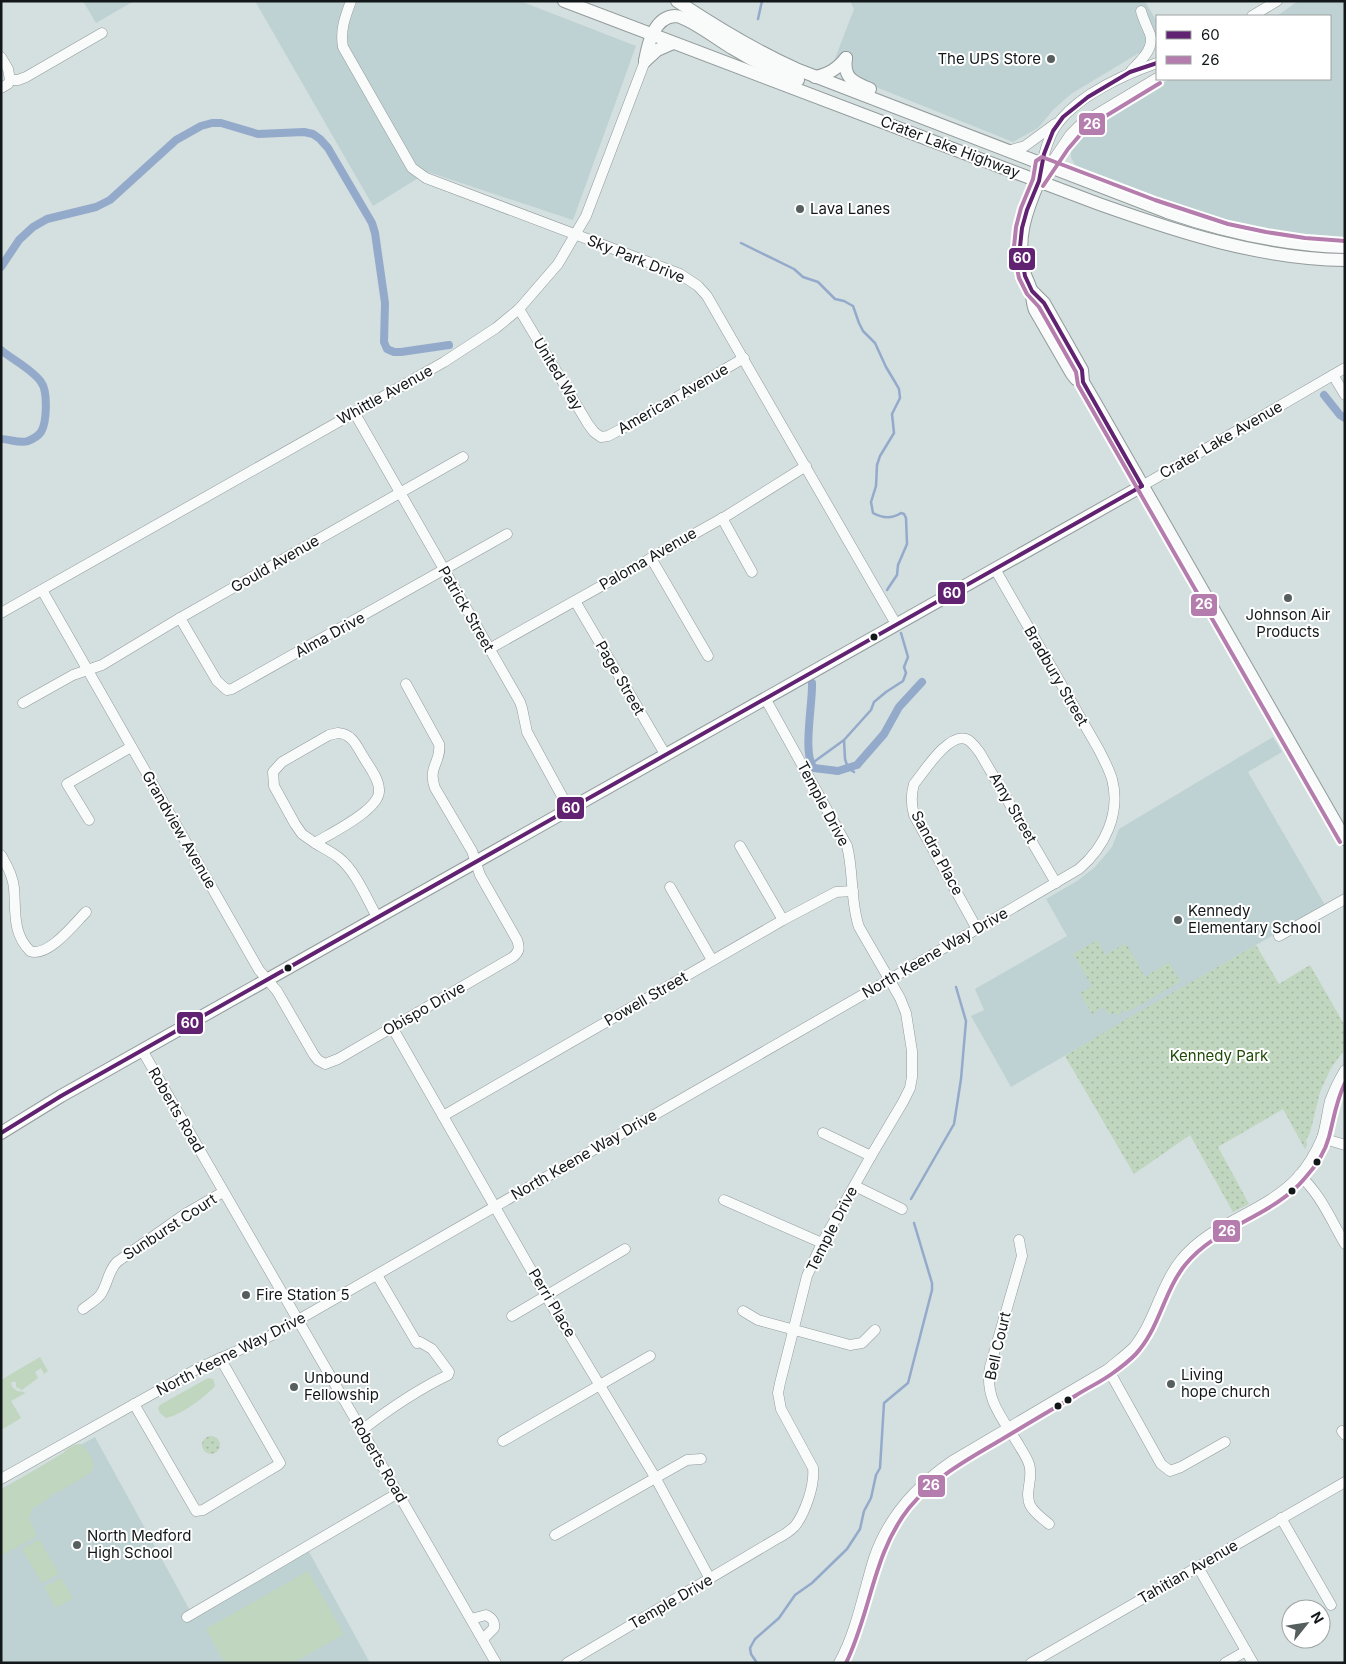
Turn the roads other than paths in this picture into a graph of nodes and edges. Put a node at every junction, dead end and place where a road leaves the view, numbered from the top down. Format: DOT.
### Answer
graph roads {
  1 [pos="351,1"];
  2 [pos="564,1"];
  3 [pos="677,1"];
  4 [pos="1277,1"];
  5 [pos="1141,11"];
  6 [pos="1254,15"];
  7 [pos="102,33"];
  8 [pos="652,35"];
  9 [pos="673,43"];
  10 [pos="1,57"];
  11 [pos="645,61"];
  12 [pos="1156,63"];
  13 [pos="1130,72"];
  14 [pos="814,77"];
  15 [pos="1156,79"];
  16 [pos="10,80"];
  17 [pos="836,85"];
  18 [pos="1,88"];
  19 [pos="920,117"];
  20 [pos="1063,117"];
  21 [pos="1008,150"];
  22 [pos="1046,165"];
  23 [pos="1039,181"];
  24 [pos="576,235"];
  25 [pos="1345,247"];
  26 [pos="1345,260"];
  27 [pos="519,309"];
  28 [pos="744,358"];
  29 [pos="1341,373"];
  30 [pos="1345,395"];
  31 [pos="354,412"];
  32 [pos="601,437"];
  33 [pos="463,457"];
  34 [pos="806,466"];
  35 [pos="1142,486"];
  36 [pos="400,493"];
  37 [pos="722,518"];
  38 [pos="507,534"];
  39 [pos="651,558"];
  40 [pos="995,569"];
  41 [pos="444,570"];
  42 [pos="752,572"];
  43 [pos="42,590"];
  44 [pos="575,601"];
  45 [pos="1,613"];
  46 [pos="180,618"];
  47 [pos="896,624"];
  48 [pos="489,650"];
  49 [pos="708,656"];
  50 [pos="87,670"];
  51 [pos="406,684"];
  52 [pos="764,698"];
  53 [pos="23,703"];
  54 [pos="964,738"];
  55 [pos="131,747"];
  56 [pos="665,754"];
  57 [pos="1113,784"];
  58 [pos="569,809"];
  59 [pos="89,820"];
  60 [pos="1345,839"];
  61 [pos="315,843"];
  62 [pos="740,846"];
  63 [pos="1,855"];
  64 [pos="476,861"];
  65 [pos="1056,883"];
  66 [pos="670,887"];
  67 [pos="853,891"];
  68 [pos="1345,899"];
  69 [pos="86,912"];
  70 [pos="377,917"];
  71 [pos="783,920"];
  72 [pos="978,929"];
  73 [pos="1279,936"];
  74 [pos="712,960"];
  75 [pos="267,979"];
  76 [pos="888,979"];
  77 [pos="392,1027"];
  78 [pos="142,1050"];
  79 [pos="325,1064"];
  80 [pos="1345,1070"];
  81 [pos="443,1116"];
  82 [pos="1,1133"];
  83 [pos="823,1133"];
  84 [pos="1322,1138"];
  85 [pos="1345,1145"];
  86 [pos="871,1156"];
  87 [pos="1300,1175"];
  88 [pos="855,1186"];
  89 [pos="223,1192"];
  90 [pos="724,1200"];
  91 [pos="495,1206"];
  92 [pos="902,1210"];
  93 [pos="1019,1240"];
  94 [pos="822,1243"];
  95 [pos="1345,1244"];
  96 [pos="625,1249"];
  97 [pos="377,1275"];
  98 [pos="546,1296"];
  99 [pos="83,1309"];
  100 [pos="743,1311"];
  101 [pos="512,1316"];
  102 [pos="298,1320"];
  103 [pos="793,1330"];
  104 [pos="875,1330"];
  105 [pos="650,1356"];
  106 [pos="220,1358"];
  107 [pos="1108,1369"];
  108 [pos="601,1384"];
  109 [pos="134,1404"];
  110 [pos="1008,1427"];
  111 [pos="362,1430"];
  112 [pos="504,1442"];
  113 [pos="1225,1442"];
  114 [pos="702,1459"];
  115 [pos="655,1477"];
  116 [pos="1,1480"];
  117 [pos="1345,1482"];
  118 [pos="398,1493"];
  119 [pos="1281,1518"];
  120 [pos="1049,1524"];
  121 [pos="555,1535"];
  122 [pos="1198,1567"];
  123 [pos="710,1579"];
  124 [pos="1328,1599"];
  125 [pos="187,1617"];
  126 [pos="471,1619"];
  127 [pos="482,1639"];
  128 [pos="1246,1651"];
  129 [pos="496,1663"];
  130 [pos="567,1663"];
  131 [pos="839,1663"];
  132 [pos="1030,1663"];
  133 [pos="1225,1663"];
  134 [pos="1253,1663"];
  1 -- 24 [label="street, Sky Park Drive"];
  2 -- 8 [label="main road, Crater Lake Highway"];
  3 -- 14 [label="main road, Crater Lake Highway"];
  4 -- 6 [label="street"];
  5 -- 13 [label="street"];
  7 -- 16 [label="street"];
  8 -- 9 [label="main road, Crater Lake Highway"];
  8 -- 11 [label="main road"];
  8 -- 17 [label="main road"];
  9 -- 11 [label="main road"];
  9 -- 23 [label="main road, Crater Lake Highway"];
  10 -- 16 [label="street"];
  11 -- 24 [label="street, Whittle Avenue"];
  12 -- 13 [label="street"];
  13 -- 20 [label="street"];
  14 -- 17 [label="main road, Crater Lake Highway"];
  14 -- 19 [label="main road"];
  15 -- 22 [label="street"];
  16 -- 18 [label="street"];
  17 -- 19 [label="main road, Crater Lake Highway"];
  19 -- 21 [label="main road, Crater Lake Highway"];
  20 -- 21 [label="street"];
  20 -- 22 [label="street"];
  21 -- 22 [label="main road, Crater Lake Highway"];
  22 -- 23 [label="street"];
  22 -- 25 [label="main road, Crater Lake Highway"];
  23 -- 26 [label="main road, Crater Lake Highway"];
  23 -- 35 [label="main road"];
  24 -- 27 [label="street, Whittle Avenue"];
  24 -- 28 [label="street, Sky Park Drive"];
  27 -- 31 [label="street, Whittle Avenue"];
  27 -- 32 [label="street, United Way"];
  28 -- 32 [label="street, American Avenue"];
  28 -- 34 [label="street, Sky Park Drive"];
  29 -- 30 [label="street"];
  29 -- 35 [label="street, Crater Lake Avenue"];
  31 -- 36 [label="street, Patrick Street"];
  31 -- 43 [label="street, Whittle Avenue"];
  33 -- 36 [label="street, Gould Avenue"];
  34 -- 37 [label="street, Paloma Avenue"];
  34 -- 47 [label="street, Sky Park Drive"];
  35 -- 40 [label="main road, Crater Lake Avenue"];
  35 -- 60 [label="main road"];
  36 -- 41 [label="street, Patrick Street"];
  36 -- 46 [label="street, Gould Avenue"];
  37 -- 39 [label="street, Paloma Avenue"];
  37 -- 42 [label="street"];
  38 -- 41 [label="street, Alma Drive"];
  39 -- 44 [label="street, Paloma Avenue"];
  39 -- 49 [label="street"];
  40 -- 47 [label="main road, Crater Lake Avenue"];
  40 -- 57 [label="street, Bradbury Street"];
  41 -- 46 [label="street, Alma Drive"];
  41 -- 48 [label="street, Patrick Street"];
  43 -- 45 [label="street, Whittle Avenue"];
  43 -- 50 [label="street, Grandview Avenue"];
  44 -- 48 [label="street, Paloma Avenue"];
  44 -- 56 [label="street, Page Street"];
  46 -- 50 [label="street, Gould Avenue"];
  47 -- 52 [label="main road, Crater Lake Avenue"];
  48 -- 58 [label="street, Patrick Street"];
  50 -- 53 [label="street, Gould Avenue"];
  50 -- 55 [label="street, Grandview Avenue"];
  51 -- 64 [label="street"];
  52 -- 56 [label="main road, Crater Lake Avenue"];
  52 -- 67 [label="street, Temple Drive"];
  54 -- 65 [label="street, Amy Street"];
  54 -- 72 [label="street, Sandra Place"];
  55 -- 59 [label="street"];
  55 -- 75 [label="street, Grandview Avenue"];
  56 -- 58 [label="main road, Crater Lake Avenue"];
  57 -- 65 [label="street, North Keene Way Drive"];
  58 -- 64 [label="main road, Crater Lake Avenue"];
  61 -- 61 [label="street"];
  61 -- 70 [label="street"];
  62 -- 71 [label="street"];
  63 -- 69 [label="street"];
  64 -- 70 [label="main road, Crater Lake Avenue"];
  64 -- 77 [label="street, Obispo Drive"];
  65 -- 72 [label="street, North Keene Way Drive"];
  66 -- 74 [label="street"];
  67 -- 71 [label="street, Powell Street"];
  67 -- 76 [label="street, Temple Drive"];
  68 -- 73 [label="street"];
  70 -- 75 [label="main road, Crater Lake Avenue"];
  71 -- 74 [label="street, Powell Street"];
  72 -- 76 [label="street, North Keene Way Drive"];
  74 -- 81 [label="street, Powell Street"];
  75 -- 78 [label="main road, Crater Lake Avenue"];
  75 -- 79 [label="street, Grandview Avenue"];
  76 -- 86 [label="street, Temple Drive"];
  76 -- 91 [label="street, North Keene Way Drive"];
  77 -- 79 [label="street, Obispo Drive"];
  77 -- 81 [label="street, Perri Place"];
  78 -- 82 [label="main road, Crater Lake Avenue"];
  78 -- 89 [label="street, Roberts Road"];
  80 -- 84 [label="street"];
  81 -- 91 [label="street, Perri Place"];
  83 -- 86 [label="street"];
  84 -- 85 [label="street"];
  84 -- 87 [label="street"];
  86 -- 88 [label="street, Temple Drive"];
  87 -- 95 [label="street"];
  87 -- 107 [label="street"];
  88 -- 92 [label="street"];
  88 -- 94 [label="street, Temple Drive"];
  89 -- 99 [label="street, Sunburst Court"];
  89 -- 102 [label="street, Roberts Road"];
  90 -- 94 [label="street"];
  91 -- 97 [label="street, North Keene Way Drive"];
  91 -- 98 [label="street, Perri Place"];
  93 -- 110 [label="street, Bell Court"];
  94 -- 103 [label="street, Temple Drive"];
  96 -- 98 [label="street"];
  97 -- 102 [label="street, North Keene Way Drive"];
  97 -- 111 [label="street"];
  98 -- 101 [label="street"];
  98 -- 108 [label="street, Perri Place"];
  100 -- 103 [label="street"];
  102 -- 106 [label="street, North Keene Way Drive"];
  102 -- 111 [label="street, Roberts Road"];
  103 -- 104 [label="street"];
  103 -- 123 [label="street, Temple Drive"];
  105 -- 108 [label="street"];
  106 -- 109 [label="street, North Keene Way Drive"];
  106 -- 109 [label="street"];
  107 -- 110 [label="street"];
  107 -- 113 [label="street"];
  108 -- 112 [label="street"];
  108 -- 115 [label="street, Perri Place"];
  109 -- 116 [label="street, North Keene Way Drive"];
  110 -- 120 [label="street, Bell Court"];
  110 -- 131 [label="street"];
  111 -- 118 [label="street, Roberts Road"];
  114 -- 115 [label="street"];
  115 -- 121 [label="street"];
  115 -- 123 [label="street, Perri Place"];
  117 -- 119 [label="street, Tahitian Avenue"];
  118 -- 125 [label="street"];
  118 -- 126 [label="street, Roberts Road"];
  119 -- 122 [label="street, Tahitian Avenue"];
  119 -- 124 [label="street"];
  122 -- 128 [label="street"];
  122 -- 132 [label="street, Tahitian Avenue"];
  123 -- 130 [label="street, Temple Drive"];
  126 -- 127 [label="street, Roberts Road"];
  126 -- 127 [label="street"];
  127 -- 129 [label="street, Roberts Road"];
  128 -- 133 [label="street"];
  128 -- 134 [label="street"];
}
